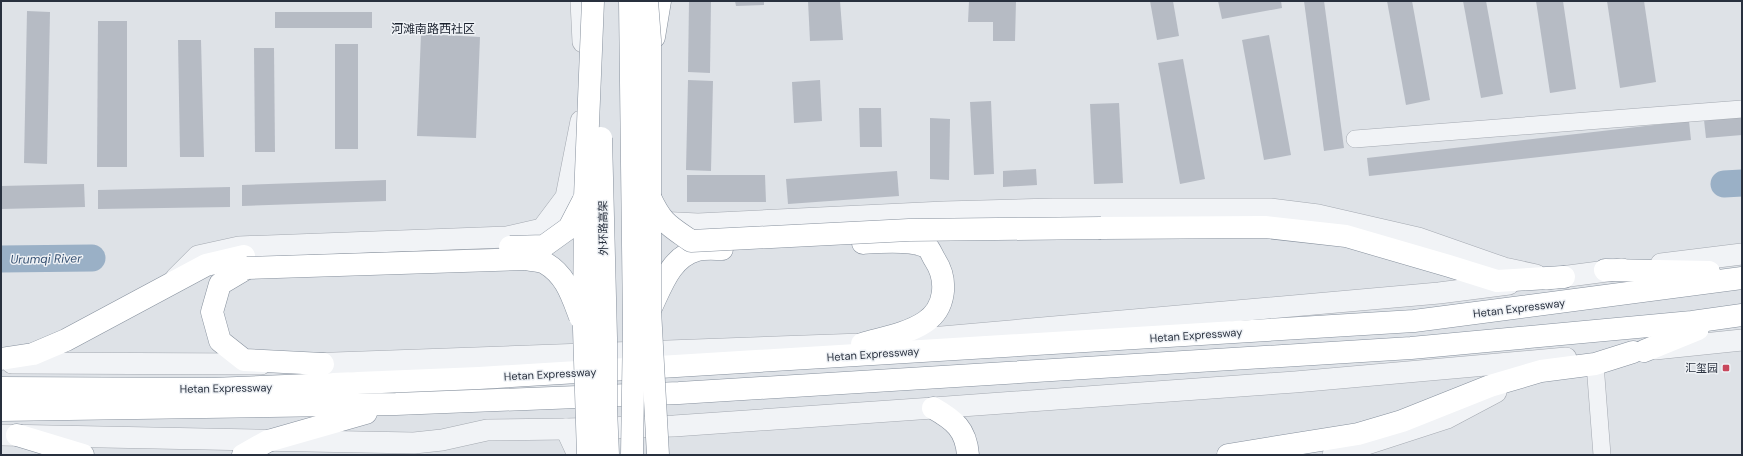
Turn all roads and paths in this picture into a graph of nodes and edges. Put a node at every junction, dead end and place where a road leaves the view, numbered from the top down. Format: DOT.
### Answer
graph roads {
  1 [pos="581,1"];
  2 [pos="589,1"];
  3 [pos="593,1"];
  4 [pos="603,1"];
  5 [pos="630,1"];
  6 [pos="647,1"];
  7 [pos="660,1"];
  8 [pos="592,30"];
  9 [pos="650,62"];
  10 [pos="584,109"];
  11 [pos="1742,109"];
  12 [pos="1355,139"];
  13 [pos="585,197"];
  14 [pos="650,197"];
  15 [pos="645,222"];
  16 [pos="1742,254"];
  17 [pos="245,262"];
  18 [pos="1605,270"];
  19 [pos="1742,272"];
  20 [pos="1556,277"];
  21 [pos="1742,278"];
  22 [pos="170,284"];
  23 [pos="650,310"];
  24 [pos="1736,316"];
  25 [pos="584,329"];
  26 [pos="1742,340"];
  27 [pos="862,344"];
  28 [pos="1638,351"];
  29 [pos="655,352"];
  30 [pos="558,356"];
  31 [pos="1,359"];
  32 [pos="1,362"];
  33 [pos="322,364"];
  34 [pos="1595,364"];
  35 [pos="1533,374"];
  36 [pos="1,388"];
  37 [pos="396,404"];
  38 [pos="933,408"];
  39 [pos="1,410"];
  40 [pos="674,426"];
  41 [pos="566,429"];
  42 [pos="9,435"];
  43 [pos="268,441"];
  44 [pos="84,455"];
  45 [pos="243,455"];
  46 [pos="578,455"];
  47 [pos="588,455"];
  48 [pos="608,455"];
  49 [pos="632,455"];
  50 [pos="649,455"];
  51 [pos="658,455"];
  52 [pos="968,455"];
  53 [pos="1228,455"];
  54 [pos="1333,455"];
  55 [pos="1602,455"];
  1 -- 10 [label="street"];
  2 -- 8 [label="highway, bridge"];
  3 -- 8 [label="highway, bridge"];
  4 -- 48 [label="highway, 外环路高架, bridge"];
  5 -- 49 [label="highway, bridge"];
  6 -- 9 [label="highway, bridge"];
  6 -- 15 [label="street"];
  7 -- 9 [label="highway, bridge"];
  8 -- 13 [label="highway, bridge"];
  9 -- 14 [label="highway, bridge"];
  10 -- 22 [label="street"];
  10 -- 30 [label="street"];
  11 -- 12 [label="street"];
  13 -- 17 [label="highway, bridge"];
  13 -- 25 [label="highway, bridge"];
  14 -- 20 [label="highway, bridge"];
  14 -- 23 [label="highway, bridge"];
  15 -- 20 [label="street"];
  15 -- 29 [label="street"];
  16 -- 18 [label="street"];
  17 -- 22 [label="highway"];
  17 -- 25 [label="highway, bridge"];
  17 -- 33 [label="highway"];
  18 -- 19 [label="highway"];
  18 -- 20 [label="street"];
  20 -- 27 [label="street"];
  21 -- 36 [label="highway, Hetan Expressway"];
  22 -- 31 [label="highway"];
  23 -- 27 [label="highway"];
  23 -- 51 [label="highway, bridge"];
  24 -- 28 [label="highway"];
  24 -- 37 [label="highway, Hetan Expressway"];
  25 -- 47 [label="highway, bridge"];
  26 -- 28 [label="street"];
  27 -- 29 [label="street"];
  28 -- 34 [label="highway"];
  28 -- 38 [label="street"];
  29 -- 30 [label="street"];
  30 -- 33 [label="street"];
  32 -- 33 [label="street"];
  34 -- 35 [label="highway"];
  34 -- 55 [label="street"];
  35 -- 53 [label="highway"];
  35 -- 54 [label="street"];
  37 -- 39 [label="highway, Hetan Expressway"];
  37 -- 43 [label="highway"];
  38 -- 40 [label="street"];
  38 -- 52 [label="highway"];
  40 -- 41 [label="street"];
  40 -- 50 [label="street"];
  41 -- 43 [label="street"];
  41 -- 46 [label="street"];
  42 -- 43 [label="street"];
  42 -- 44 [label="highway"];
  43 -- 45 [label="highway"];
}
